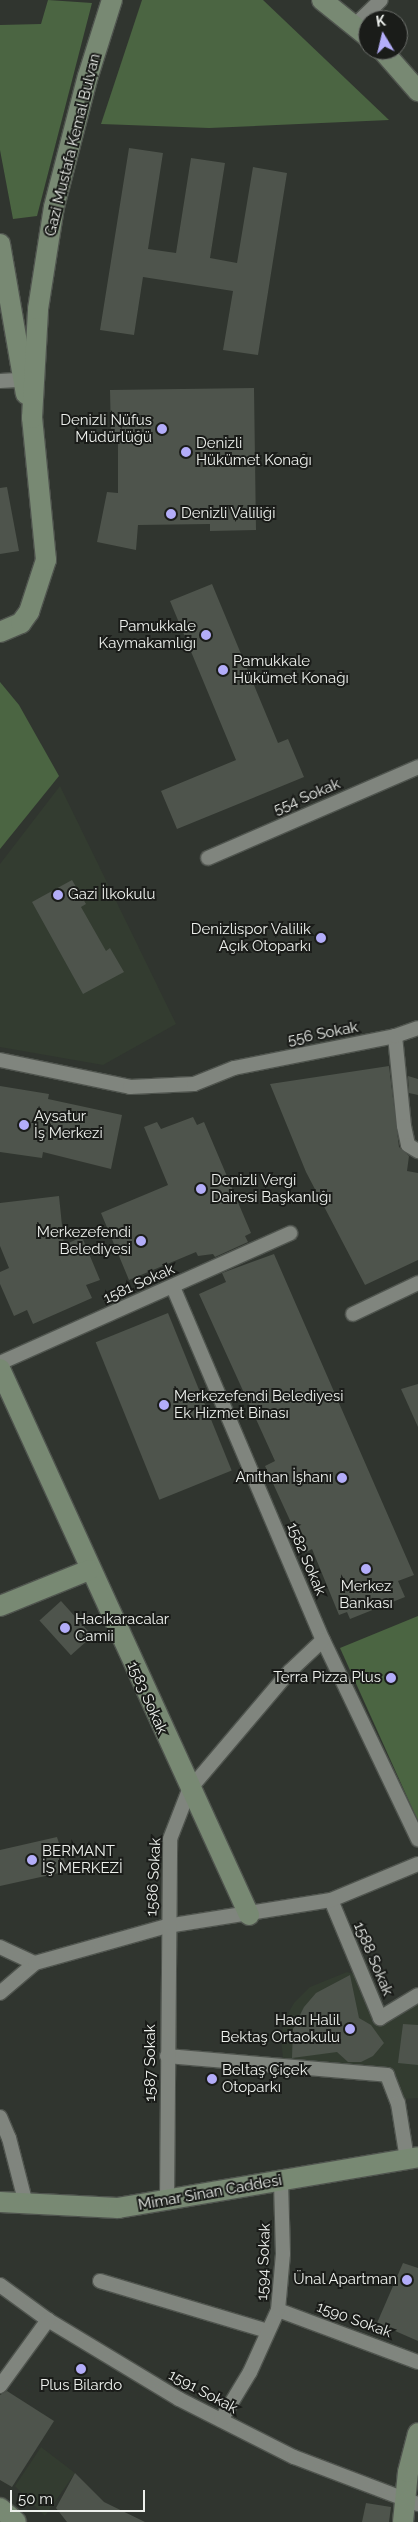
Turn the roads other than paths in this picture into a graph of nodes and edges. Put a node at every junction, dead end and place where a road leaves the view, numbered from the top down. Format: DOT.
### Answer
graph roads {
  1 [pos="112,0"];
  2 [pos="322,0"];
  3 [pos="358,29"];
  4 [pos="391,60"];
  5 [pos="418,91"];
  6 [pos="0,244"];
  7 [pos="22,380"];
  8 [pos="0,381"];
  9 [pos="32,418"];
  10 [pos="0,632"];
  11 [pos="418,767"];
  12 [pos="208,858"];
  13 [pos="418,1028"];
  14 [pos="395,1036"];
  15 [pos="0,1060"];
  16 [pos="418,1151"];
  17 [pos="290,1233"];
  18 [pos="418,1283"];
  19 [pos="173,1287"];
  20 [pos="353,1314"];
  21 [pos="0,1363"];
  22 [pos="0,1369"];
  23 [pos="89,1570"];
  24 [pos="0,1606"];
  25 [pos="323,1640"];
  26 [pos="189,1790"];
  27 [pos="418,1839"];
  28 [pos="418,1864"];
  29 [pos="331,1900"];
  30 [pos="249,1915"];
  31 [pos="167,1926"];
  32 [pos="0,1947"];
  33 [pos="35,1963"];
  34 [pos="0,1993"];
  35 [pos="418,1995"];
  36 [pos="167,2056"];
  37 [pos="0,2117"];
  38 [pos="412,2158"];
  39 [pos="281,2180"];
  40 [pos="167,2200"];
  41 [pos="0,2202"];
  42 [pos="26,2204"];
  43 [pos="100,2281"];
  44 [pos="0,2285"];
  45 [pos="278,2310"];
  46 [pos="48,2320"];
  47 [pos="268,2331"];
  48 [pos="418,2362"];
  49 [pos="0,2386"];
  50 [pos="220,2420"];
  51 [pos="418,2433"];
  52 [pos="411,2502"];
  53 [pos="0,2508"];
  54 [pos="16,2522"];
  55 [pos="403,2522"];
  1 -- 9 [label="main road, Gazi Mustafa Kemal Bulvan"];
  2 -- 3 [label="main road"];
  4 -- 5 [label="main road"];
  6 -- 7 [label="main road"];
  7 -- 8 [label="street"];
  7 -- 9 [label="main road"];
  9 -- 10 [label="main road, Gazi Mustafa Kemal Bulvan"];
  11 -- 12 [label="street, 554 Sokak"];
  13 -- 14 [label="street, 556 Sokak"];
  14 -- 15 [label="street, 556 Sokak"];
  14 -- 16 [label="street"];
  17 -- 19 [label="street, 1581 Sokak"];
  18 -- 20 [label="street"];
  19 -- 21 [label="street, 1581 Sokak"];
  19 -- 25 [label="street, 1582 Sokak"];
  22 -- 23 [label="main road, 1583 Sokak"];
  23 -- 24 [label="main road"];
  23 -- 26 [label="main road, 1583 Sokak"];
  25 -- 26 [label="street, 1586 Sokak"];
  25 -- 27 [label="street, 1582 Sokak"];
  26 -- 30 [label="main road, 1583 Sokak"];
  26 -- 31 [label="street, 1586 Sokak"];
  28 -- 29 [label="street"];
  29 -- 30 [label="street"];
  29 -- 35 [label="street, 1588 Sokak"];
  30 -- 31 [label="street"];
  31 -- 33 [label="street, 1586 Sokak"];
  31 -- 36 [label="street, 1587 Sokak"];
  32 -- 33 [label="street"];
  33 -- 34 [label="street, 1586 Sokak"];
  36 -- 38 [label="street"];
  36 -- 40 [label="street, 1587 Sokak"];
  37 -- 42 [label="street"];
  38 -- 39 [label="main road, Mimar Sinan Caddesi"];
  39 -- 40 [label="main road, Mimar Sinan Caddesi"];
  39 -- 45 [label="street, 1594 Sokak"];
  40 -- 42 [label="main road, Mimar Sinan Caddesi"];
  41 -- 42 [label="main road, Mimar Sinan Caddesi"];
  43 -- 47 [label="street"];
  44 -- 46 [label="street, 1591 Sokak"];
  45 -- 47 [label="street, 1594 Sokak"];
  45 -- 48 [label="street, 1590 Sokak"];
  46 -- 49 [label="street"];
  46 -- 50 [label="street, 1591 Sokak"];
  47 -- 50 [label="street, 1594 Sokak"];
  50 -- 52 [label="street, 1591 Sokak"];
  51 -- 52 [label="main road"];
  52 -- 55 [label="main road"];
  53 -- 54 [label="main road"];
}
